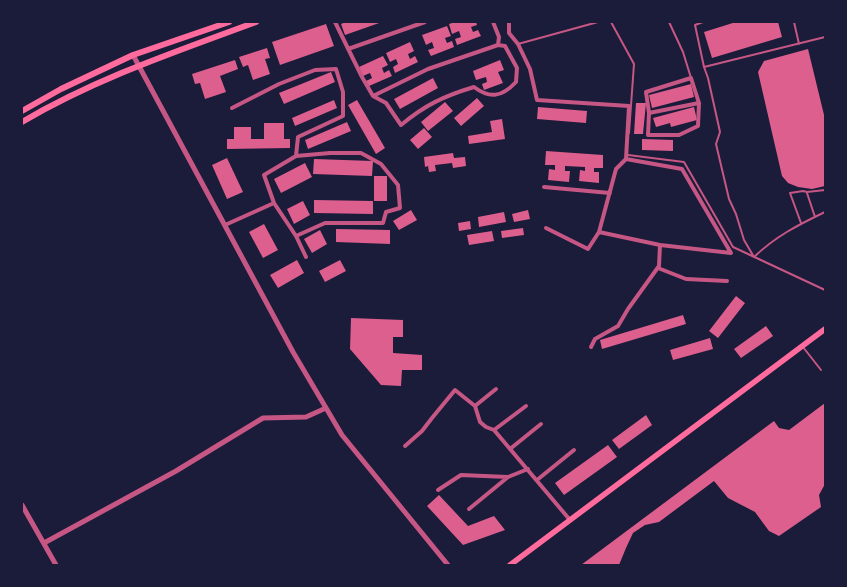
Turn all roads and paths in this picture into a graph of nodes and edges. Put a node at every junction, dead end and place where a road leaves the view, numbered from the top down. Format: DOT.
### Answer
graph roads {
  1 [pos="229,22"];
  2 [pos="256,22"];
  3 [pos="335,22"];
  4 [pos="425,22"];
  5 [pos="493,22"];
  6 [pos="509,22"];
  7 [pos="598,22"];
  8 [pos="611,22"];
  9 [pos="669,22"];
  10 [pos="703,22"];
  11 [pos="794,22"];
  12 [pos="219,23"];
  13 [pos="825,37"];
  14 [pos="518,44"];
  15 [pos="799,44"];
  16 [pos="498,45"];
  17 [pos="348,49"];
  18 [pos="133,55"];
  19 [pos="139,65"];
  20 [pos="704,67"];
  21 [pos="691,78"];
  22 [pos="373,96"];
  23 [pos="699,103"];
  24 [pos="232,108"];
  25 [pos="22,112"];
  26 [pos="649,113"];
  27 [pos="22,122"];
  28 [pos="296,156"];
  29 [pos="626,159"];
  30 [pos="544,187"];
  31 [pos="825,191"];
  32 [pos="807,192"];
  33 [pos="610,193"];
  34 [pos="274,203"];
  35 [pos="825,212"];
  36 [pos="814,217"];
  37 [pos="801,223"];
  38 [pos="224,225"];
  39 [pos="546,228"];
  40 [pos="599,232"];
  41 [pos="296,236"];
  42 [pos="660,245"];
  43 [pos="306,257"];
  44 [pos="754,257"];
  45 [pos="658,268"];
  46 [pos="727,281"];
  47 [pos="825,290"];
  48 [pos="825,329"];
  49 [pos="591,346"];
  50 [pos="802,346"];
  51 [pos="821,370"];
  52 [pos="496,389"];
  53 [pos="475,406"];
  54 [pos="526,406"];
  55 [pos="326,408"];
  56 [pos="541,424"];
  57 [pos="494,430"];
  58 [pos="405,446"];
  59 [pos="510,449"];
  60 [pos="574,450"];
  61 [pos="528,470"];
  62 [pos="508,477"];
  63 [pos="537,480"];
  64 [pos="438,490"];
  65 [pos="22,506"];
  66 [pos="469,509"];
  67 [pos="570,520"];
  68 [pos="44,543"];
  69 [pos="56,565"];
  70 [pos="448,565"];
  71 [pos="510,565"];
  1 -- 12 [label="main road"];
  2 -- 19 [label="main road"];
  3 -- 17 [label="street"];
  4 -- 17 [label="street"];
  5 -- 16 [label="street"];
  6 -- 14 [label="street"];
  7 -- 14 [label="lane"];
  8 -- 44 [label="lane"];
  9 -- 21 [label="lane"];
  10 -- 20 [label="lane"];
  11 -- 15 [label="lane"];
  12 -- 18 [label="main road"];
  13 -- 15 [label="lane"];
  14 -- 29 [label="street"];
  15 -- 20 [label="lane"];
  16 -- 22 [label="street"];
  16 -- 22 [label="street"];
  17 -- 22 [label="street"];
  18 -- 19 [label="street"];
  18 -- 25 [label="main road"];
  19 -- 27 [label="main road"];
  19 -- 38 [label="street"];
  20 -- 44 [label="lane"];
  21 -- 23 [label="street"];
  21 -- 26 [label="street"];
  23 -- 26 [label="street"];
  23 -- 26 [label="street"];
  24 -- 28 [label="street"];
  28 -- 34 [label="street"];
  28 -- 41 [label="street"];
  29 -- 33 [label="street"];
  29 -- 42 [label="street"];
  30 -- 33 [label="street"];
  31 -- 32 [label="lane"];
  32 -- 36 [label="lane"];
  32 -- 37 [label="lane"];
  33 -- 40 [label="street"];
  34 -- 38 [label="street"];
  34 -- 41 [label="street"];
  35 -- 36 [label="lane"];
  36 -- 37 [label="lane"];
  37 -- 44 [label="lane"];
  38 -- 55 [label="street"];
  39 -- 40 [label="street"];
  40 -- 42 [label="street"];
  41 -- 43 [label="street"];
  42 -- 45 [label="street"];
  44 -- 47 [label="lane"];
  45 -- 46 [label="street"];
  45 -- 49 [label="street"];
  48 -- 50 [label="main road"];
  50 -- 51 [label="lane"];
  50 -- 67 [label="main road"];
  52 -- 53 [label="street"];
  53 -- 57 [label="street"];
  53 -- 58 [label="street"];
  54 -- 57 [label="street"];
  55 -- 68 [label="street"];
  55 -- 70 [label="street"];
  56 -- 59 [label="street"];
  57 -- 59 [label="street"];
  59 -- 61 [label="street"];
  60 -- 63 [label="street"];
  61 -- 62 [label="street"];
  61 -- 63 [label="street"];
  62 -- 64 [label="street"];
  62 -- 66 [label="street"];
  63 -- 67 [label="street"];
  65 -- 68 [label="street"];
  67 -- 71 [label="main road"];
  68 -- 69 [label="street"];
}
